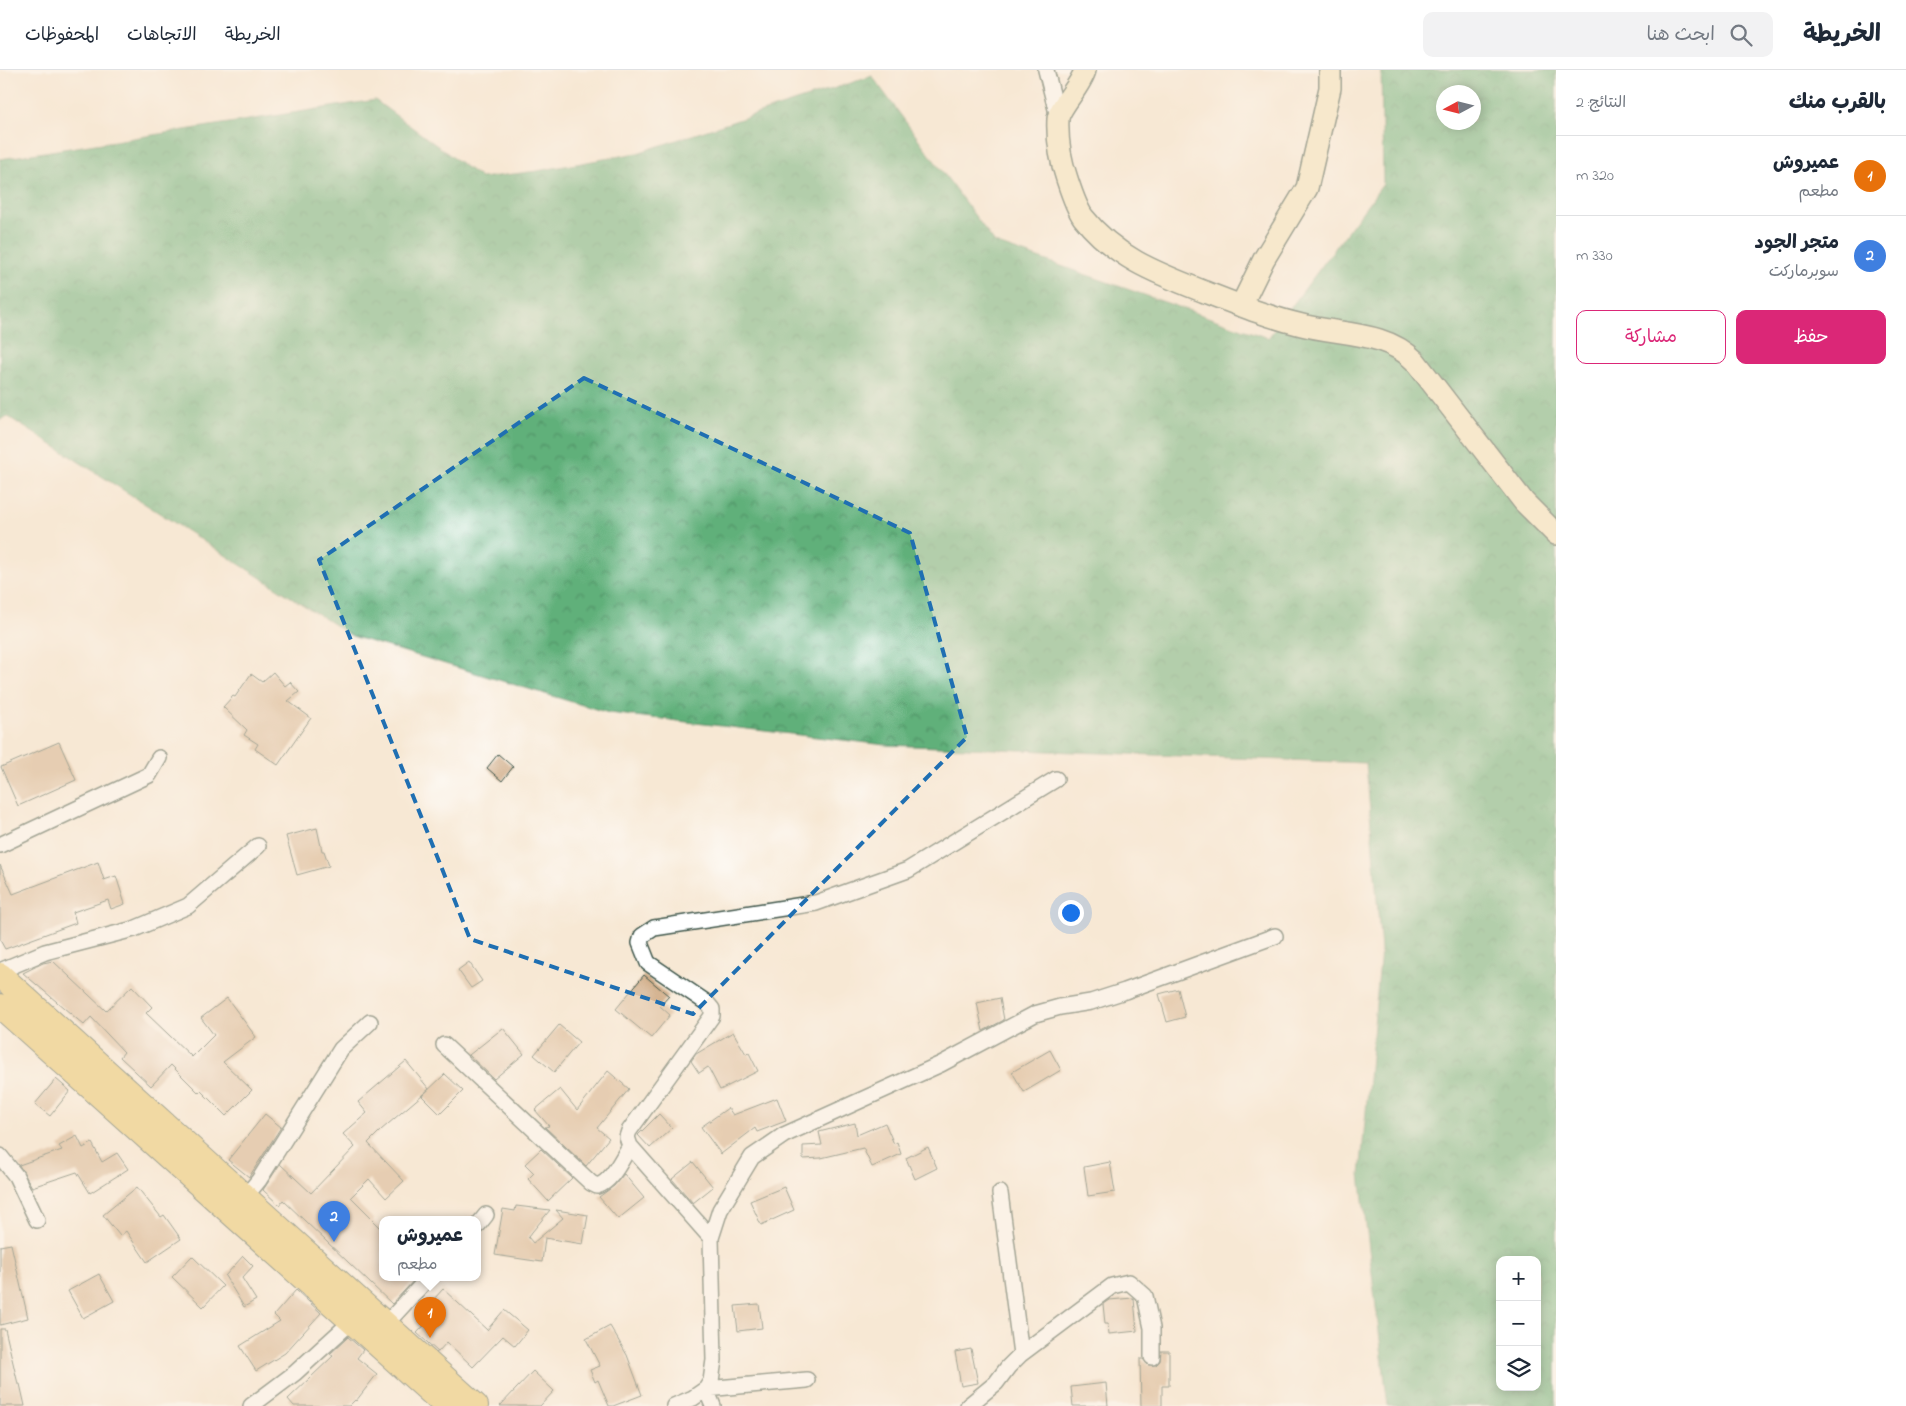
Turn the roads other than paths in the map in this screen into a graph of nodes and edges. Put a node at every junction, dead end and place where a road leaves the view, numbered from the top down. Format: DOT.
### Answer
graph roads {
  1 [pos="1046,70"];
  2 [pos="1085,70"];
  3 [pos="1330,70"];
  4 [pos="1058,117"];
  5 [pos="1241,306"];
  6 [pos="1556,534"];
  7 [pos="159,758"];
  8 [pos="1056,779"];
  9 [pos="0,845"];
  10 [pos="258,846"];
  11 [pos="1275,936"];
  12 [pos="0,973"];
  13 [pos="0,1006"];
  14 [pos="370,1022"];
  15 [pos="444,1045"];
  16 [pos="630,1146"];
  17 [pos="0,1156"];
  18 [pos="1000,1193"];
  19 [pos="245,1197"];
  20 [pos="37,1220"];
  21 [pos="711,1238"];
  22 [pos="425,1281"];
  23 [pos="352,1321"];
  24 [pos="386,1324"];
  25 [pos="1021,1354"];
  26 [pos="1152,1357"];
  27 [pos="807,1380"];
  28 [pos="706,1389"];
  29 [pos="251,1406"];
  30 [pos="446,1406"];
  31 [pos="476,1406"];
  32 [pos="674,1406"];
  33 [pos="713,1406"];
  34 [pos="968,1406"];
  1 -- 4 [label="street"];
  2 -- 4 [label="street"];
  3 -- 5 [label="street"];
  4 -- 5 [label="street"];
  5 -- 6 [label="street"];
  7 -- 9 [label="street"];
  8 -- 16 [label="street"];
  10 -- 12 [label="street"];
  11 -- 21 [label="street"];
  12 -- 19 [label="main road"];
  13 -- 23 [label="main road"];
  14 -- 19 [label="street"];
  15 -- 16 [label="street"];
  16 -- 21 [label="street"];
  17 -- 20 [label="street"];
  18 -- 25 [label="street"];
  19 -- 24 [label="main road"];
  21 -- 28 [label="street"];
  22 -- 24 [label="street"];
  23 -- 29 [label="street"];
  23 -- 30 [label="main road"];
  24 -- 31 [label="main road"];
  25 -- 26 [label="street"];
  25 -- 34 [label="street"];
  27 -- 28 [label="street"];
  28 -- 32 [label="street"];
  28 -- 33 [label="street"];
}
